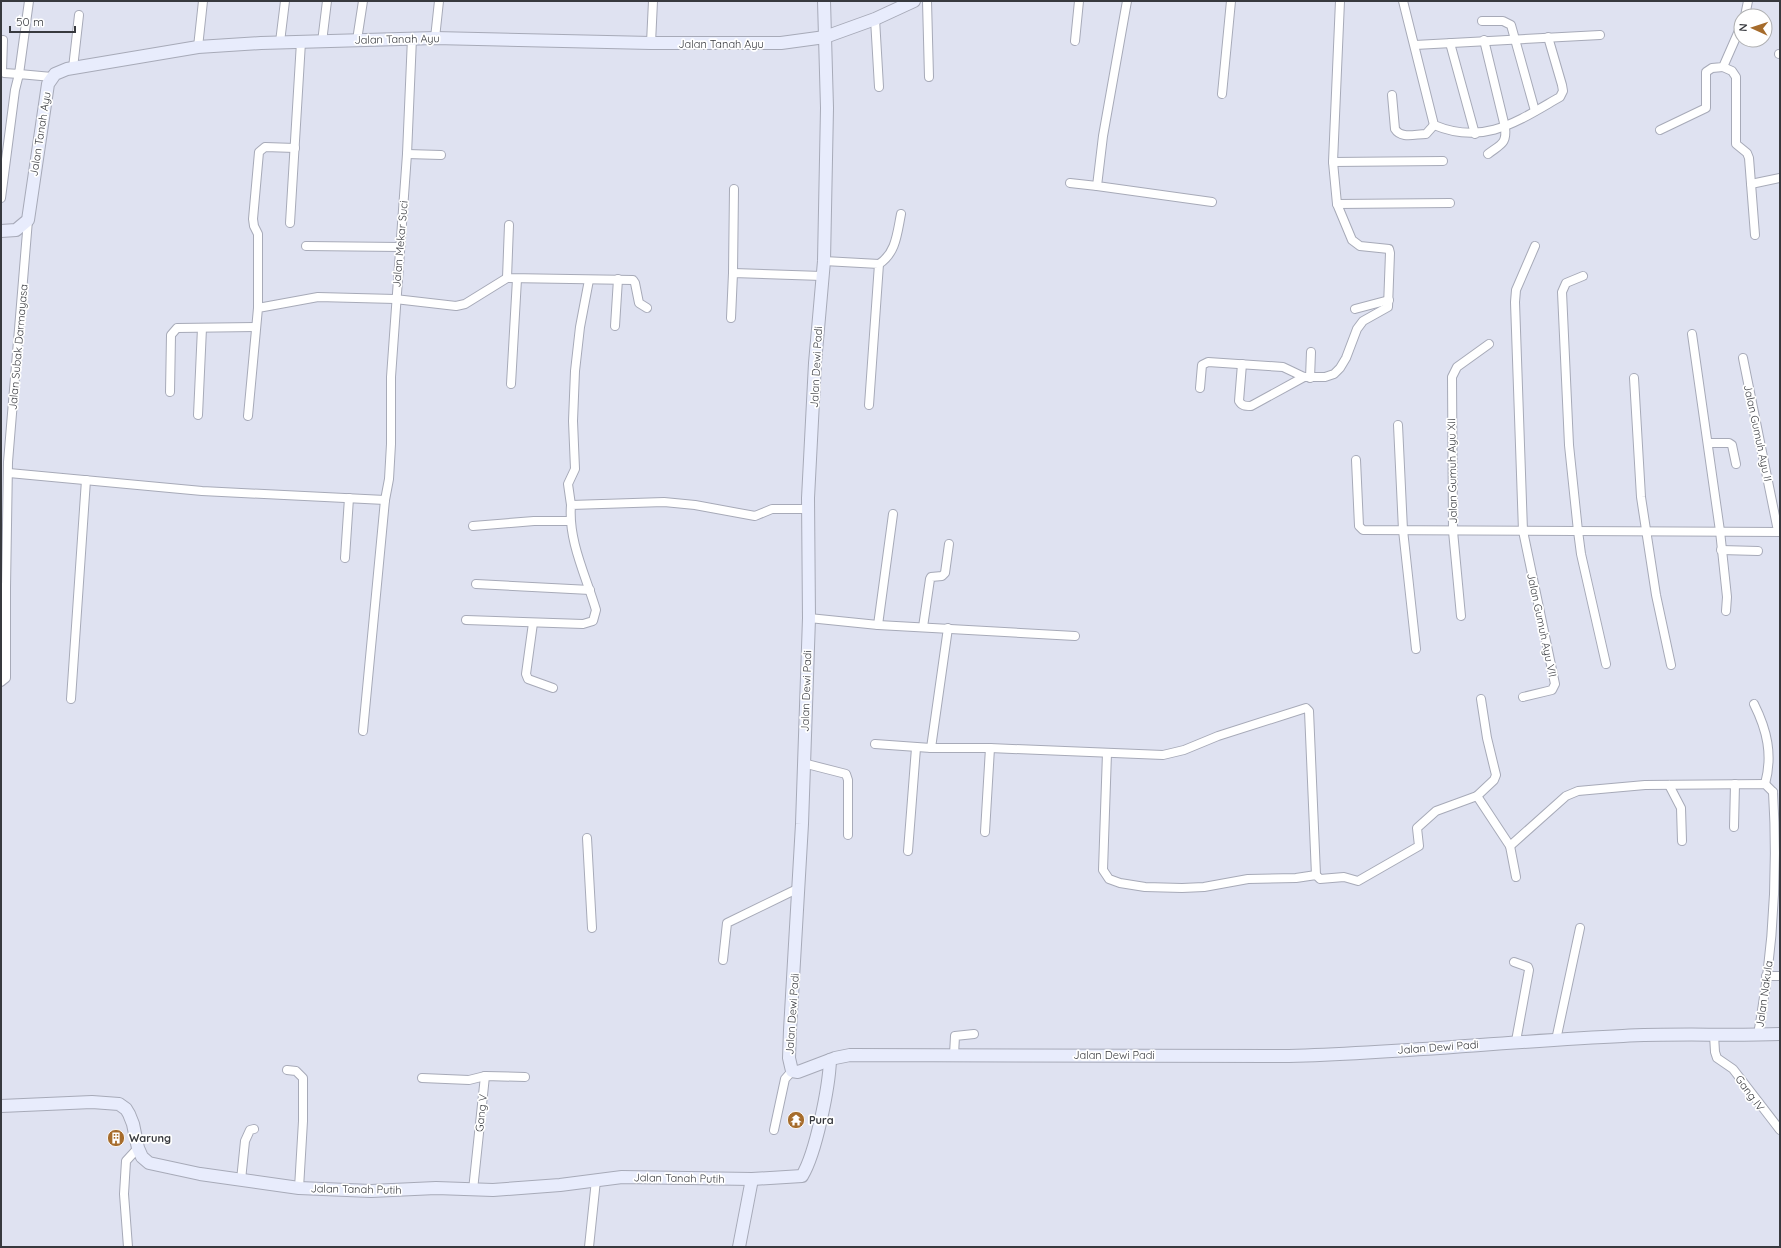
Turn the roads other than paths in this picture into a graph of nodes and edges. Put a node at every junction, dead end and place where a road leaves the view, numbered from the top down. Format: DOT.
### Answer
graph roads {
  1 [pos="29,1"];
  2 [pos="203,1"];
  3 [pos="284,1"];
  4 [pos="327,1"];
  5 [pos="363,1"];
  6 [pos="439,1"];
  7 [pos="653,1"];
  8 [pos="824,1"];
  9 [pos="914,1"];
  10 [pos="927,1"];
  11 [pos="1079,1"];
  12 [pos="1127,1"];
  13 [pos="1231,1"];
  14 [pos="1340,1"];
  15 [pos="1403,1"];
  16 [pos="80,15"];
  17 [pos="875,18"];
  18 [pos="1482,21"];
  19 [pos="1600,35"];
  20 [pos="825,37"];
  21 [pos="1548,37"];
  22 [pos="412,38"];
  23 [pos="435,38"];
  24 [pos="1516,38"];
  25 [pos="3,40"];
  26 [pos="357,40"];
  27 [pos="1484,40"];
  28 [pos="1076,41"];
  29 [pos="280,42"];
  30 [pos="301,42"];
  31 [pos="322,42"];
  32 [pos="651,43"];
  33 [pos="1450,43"];
  34 [pos="1733,44"];
  35 [pos="1416,45"];
  36 [pos="198,47"];
  37 [pos="1723,67"];
  38 [pos="73,68"];
  39 [pos="19,74"];
  40 [pos="52,77"];
  41 [pos="929,77"];
  42 [pos="879,87"];
  43 [pos="1222,94"];
  44 [pos="1392,95"];
  45 [pos="1535,111"];
  46 [pos="1434,125"];
  47 [pos="1506,127"];
  48 [pos="1660,130"];
  49 [pos="1475,134"];
  50 [pos="295,148"];
  51 [pos="407,154"];
  52 [pos="1488,154"];
  53 [pos="441,156"];
  54 [pos="1443,161"];
  55 [pos="1333,162"];
  56 [pos="1780,178"];
  57 [pos="1070,183"];
  58 [pos="1751,184"];
  59 [pos="1097,186"];
  60 [pos="734,189"];
  61 [pos="1,198"];
  62 [pos="1212,202"];
  63 [pos="1450,203"];
  64 [pos="1337,204"];
  65 [pos="900,214"];
  66 [pos="28,220"];
  67 [pos="290,223"];
  68 [pos="509,225"];
  69 [pos="1,231"];
  70 [pos="1755,236"];
  71 [pos="306,246"];
  72 [pos="1535,246"];
  73 [pos="400,247"];
  74 [pos="824,261"];
  75 [pos="879,264"];
  76 [pos="733,273"];
  77 [pos="822,276"];
  78 [pos="1583,276"];
  79 [pos="507,278"];
  80 [pos="517,279"];
  81 [pos="618,279"];
  82 [pos="589,280"];
  83 [pos="395,299"];
  84 [pos="1389,300"];
  85 [pos="258,308"];
  86 [pos="647,308"];
  87 [pos="1355,309"];
  88 [pos="731,318"];
  89 [pos="615,326"];
  90 [pos="255,327"];
  91 [pos="202,328"];
  92 [pos="1692,334"];
  93 [pos="1490,344"];
  94 [pos="1311,352"];
  95 [pos="1743,358"];
  96 [pos="1242,364"];
  97 [pos="1307,378"];
  98 [pos="1634,378"];
  99 [pos="512,384"];
  100 [pos="1200,388"];
  101 [pos="170,392"];
  102 [pos="869,405"];
  103 [pos="198,415"];
  104 [pos="248,416"];
  105 [pos="1398,425"];
  106 [pos="1708,443"];
  107 [pos="1356,460"];
  108 [pos="5,462"];
  109 [pos="1736,464"];
  110 [pos="9,473"];
  111 [pos="86,480"];
  112 [pos="349,498"];
  113 [pos="385,500"];
  114 [pos="808,504"];
  115 [pos="571,505"];
  116 [pos="893,514"];
  117 [pos="569,521"];
  118 [pos="473,526"];
  119 [pos="1403,530"];
  120 [pos="1453,530"];
  121 [pos="1647,530"];
  122 [pos="1522,531"];
  123 [pos="1720,531"];
  124 [pos="1578,532"];
  125 [pos="1779,532"];
  126 [pos="949,544"];
  127 [pos="1721,550"];
  128 [pos="1758,551"];
  129 [pos="345,558"];
  130 [pos="476,584"];
  131 [pos="4,587"];
  132 [pos="590,590"];
  133 [pos="1726,611"];
  134 [pos="1461,616"];
  135 [pos="809,618"];
  136 [pos="466,620"];
  137 [pos="533,623"];
  138 [pos="878,625"];
  139 [pos="923,627"];
  140 [pos="948,628"];
  141 [pos="1075,636"];
  142 [pos="1416,649"];
  143 [pos="1606,664"];
  144 [pos="1671,665"];
  145 [pos="1,682"];
  146 [pos="553,688"];
  147 [pos="1523,697"];
  148 [pos="71,699"];
  149 [pos="1481,699"];
  150 [pos="1754,704"];
  151 [pos="363,731"];
  152 [pos="875,744"];
  153 [pos="916,748"];
  154 [pos="931,748"];
  155 [pos="990,748"];
  156 [pos="1107,753"];
  157 [pos="803,763"];
  158 [pos="1735,784"];
  159 [pos="1764,784"];
  160 [pos="1670,785"];
  161 [pos="1776,793"];
  162 [pos="1477,796"];
  163 [pos="1734,827"];
  164 [pos="985,832"];
  165 [pos="848,835"];
  166 [pos="587,838"];
  167 [pos="1682,841"];
  168 [pos="1508,842"];
  169 [pos="908,851"];
  170 [pos="1316,875"];
  171 [pos="1516,878"];
  172 [pos="799,890"];
  173 [pos="1777,904"];
  174 [pos="592,928"];
  175 [pos="1580,928"];
  176 [pos="1776,934"];
  177 [pos="723,960"];
  178 [pos="1514,962"];
  179 [pos="1766,976"];
  180 [pos="1780,976"];
  181 [pos="974,1034"];
  182 [pos="1758,1034"];
  183 [pos="1780,1034"];
  184 [pos="1709,1035"];
  185 [pos="1556,1040"];
  186 [pos="1516,1041"];
  187 [pos="954,1055"];
  188 [pos="830,1060"];
  189 [pos="287,1070"];
  190 [pos="792,1071"];
  191 [pos="485,1076"];
  192 [pos="525,1077"];
  193 [pos="422,1078"];
  194 [pos="1,1106"];
  195 [pos="254,1129"];
  196 [pos="774,1130"];
  197 [pos="1780,1130"];
  198 [pos="138,1148"];
  199 [pos="752,1179"];
  200 [pos="241,1180"];
  201 [pos="596,1180"];
  202 [pos="299,1188"];
  203 [pos="473,1190"];
  204 [pos="128,1247"];
  205 [pos="590,1247"];
  206 [pos="739,1247"];
  1 -- 39 [label="street"];
  2 -- 36 [label="street"];
  3 -- 29 [label="street"];
  4 -- 31 [label="street"];
  5 -- 26 [label="street"];
  6 -- 23 [label="street"];
  7 -- 32 [label="street"];
  8 -- 20 [label="street, Jalan Dewi Padi"];
  9 -- 17 [label="street, Jalan Tanah Ayu"];
  10 -- 41 [label="street"];
  11 -- 28 [label="street"];
  12 -- 59 [label="street"];
  13 -- 43 [label="street"];
  14 -- 55 [label="street"];
  15 -- 35 [label="street"];
  16 -- 38 [label="street"];
  17 -- 20 [label="street, Jalan Tanah Ayu"];
  17 -- 42 [label="street"];
  18 -- 24 [label="street"];
  19 -- 21 [label="street"];
  20 -- 32 [label="street, Jalan Tanah Ayu"];
  20 -- 74 [label="street, Jalan Dewi Padi"];
  21 -- 24 [label="street"];
  21 -- 45 [label="street"];
  22 -- 23 [label="street, Jalan Tanah Ayu"];
  22 -- 26 [label="street, Jalan Tanah Ayu"];
  22 -- 51 [label="street, Jalan Mekar Suci"];
  23 -- 32 [label="street, Jalan Tanah Ayu"];
  24 -- 27 [label="street"];
  24 -- 45 [label="street"];
  25 -- 39 [label="street"];
  26 -- 31 [label="street, Jalan Tanah Ayu"];
  27 -- 33 [label="street"];
  27 -- 47 [label="street"];
  29 -- 30 [label="street, Jalan Tanah Ayu"];
  29 -- 36 [label="street, Jalan Tanah Ayu"];
  30 -- 31 [label="street, Jalan Tanah Ayu"];
  30 -- 50 [label="street"];
  33 -- 35 [label="street"];
  33 -- 49 [label="street"];
  34 -- 37 [label="street"];
  35 -- 46 [label="street"];
  36 -- 38 [label="street, Jalan Tanah Ayu"];
  37 -- 48 [label="street"];
  37 -- 58 [label="street"];
  38 -- 40 [label="street, Jalan Tanah Ayu"];
  39 -- 40 [label="street"];
  39 -- 61 [label="street"];
  40 -- 66 [label="street, Jalan Tanah Ayu"];
  44 -- 46 [label="street"];
  45 -- 47 [label="street"];
  46 -- 49 [label="street"];
  47 -- 49 [label="street"];
  47 -- 52 [label="street"];
  50 -- 67 [label="street"];
  50 -- 85 [label="street"];
  51 -- 53 [label="street"];
  51 -- 73 [label="street, Jalan Mekar Suci"];
  54 -- 55 [label="street"];
  55 -- 64 [label="street"];
  56 -- 58 [label="street"];
  57 -- 59 [label="street"];
  58 -- 70 [label="street"];
  59 -- 62 [label="street"];
  60 -- 76 [label="street"];
  63 -- 64 [label="street"];
  64 -- 84 [label="street"];
  65 -- 75 [label="street"];
  66 -- 69 [label="street"];
  66 -- 108 [label="street, Jalan Subak Darmayasa"];
  68 -- 79 [label="street"];
  71 -- 73 [label="street"];
  72 -- 122 [label="street, Jalan Gumuh Ayu VII"];
  73 -- 83 [label="street, Jalan Mekar Suci"];
  74 -- 75 [label="street"];
  74 -- 77 [label="street, Jalan Dewi Padi"];
  75 -- 102 [label="street"];
  76 -- 77 [label="street"];
  76 -- 88 [label="street"];
  77 -- 114 [label="street, Jalan Dewi Padi"];
  78 -- 124 [label="street"];
  79 -- 80 [label="street"];
  79 -- 83 [label="street"];
  80 -- 82 [label="street"];
  80 -- 99 [label="street"];
  81 -- 82 [label="street"];
  81 -- 86 [label="street"];
  81 -- 89 [label="street"];
  82 -- 115 [label="street"];
  83 -- 85 [label="street, Jalan Mekar Suci"];
  83 -- 113 [label="street"];
  84 -- 87 [label="street"];
  84 -- 97 [label="street"];
  85 -- 90 [label="street"];
  90 -- 91 [label="street"];
  90 -- 104 [label="street"];
  91 -- 101 [label="street"];
  91 -- 103 [label="street"];
  92 -- 106 [label="street"];
  93 -- 120 [label="street, Jalan Gumuh Ayu XII"];
  94 -- 97 [label="street"];
  95 -- 125 [label="street, Jalan Gumuh Ayu II"];
  96 -- 97 [label="street"];
  96 -- 97 [label="street"];
  96 -- 100 [label="street"];
  98 -- 121 [label="street"];
  105 -- 119 [label="street"];
  106 -- 109 [label="street"];
  106 -- 123 [label="street"];
  107 -- 119 [label="street"];
  108 -- 110 [label="street, Jalan Subak Darmayasa"];
  110 -- 111 [label="street"];
  110 -- 131 [label="street, Jalan Subak Darmayasa"];
  111 -- 112 [label="street"];
  111 -- 148 [label="street"];
  112 -- 113 [label="street"];
  112 -- 129 [label="street"];
  113 -- 151 [label="street"];
  114 -- 115 [label="street"];
  114 -- 135 [label="street, Jalan Dewi Padi"];
  115 -- 117 [label="street"];
  116 -- 138 [label="street"];
  117 -- 118 [label="street"];
  117 -- 132 [label="street"];
  119 -- 120 [label="street"];
  119 -- 142 [label="street"];
  120 -- 122 [label="street"];
  120 -- 134 [label="street, Jalan Gumuh Ayu XII"];
  121 -- 123 [label="street"];
  121 -- 124 [label="street"];
  121 -- 144 [label="street"];
  122 -- 124 [label="street"];
  122 -- 147 [label="street, Jalan Gumuh Ayu VII"];
  123 -- 125 [label="street"];
  123 -- 127 [label="street"];
  124 -- 143 [label="street"];
  126 -- 139 [label="street"];
  127 -- 128 [label="street"];
  127 -- 133 [label="street"];
  130 -- 132 [label="street"];
  131 -- 145 [label="street, Jalan Subak Darmayasa"];
  132 -- 137 [label="street"];
  135 -- 138 [label="street"];
  135 -- 157 [label="street, Jalan Dewi Padi"];
  136 -- 137 [label="street"];
  137 -- 146 [label="street"];
  138 -- 139 [label="street"];
  139 -- 140 [label="street"];
  140 -- 141 [label="street"];
  140 -- 154 [label="street"];
  149 -- 162 [label="street"];
  150 -- 159 [label="street"];
  152 -- 153 [label="street"];
  153 -- 154 [label="street"];
  153 -- 169 [label="street"];
  154 -- 155 [label="street"];
  155 -- 156 [label="street"];
  155 -- 164 [label="street"];
  156 -- 170 [label="street"];
  156 -- 170 [label="street"];
  157 -- 165 [label="street"];
  157 -- 172 [label="street, Jalan Dewi Padi"];
  158 -- 159 [label="street"];
  158 -- 160 [label="street"];
  158 -- 163 [label="street"];
  159 -- 161 [label="street"];
  160 -- 167 [label="street"];
  160 -- 168 [label="street"];
  161 -- 173 [label="street, Jalan Nakula"];
  162 -- 168 [label="street"];
  162 -- 170 [label="street"];
  166 -- 174 [label="street"];
  168 -- 171 [label="street"];
  172 -- 177 [label="street"];
  172 -- 190 [label="street, Jalan Dewi Padi"];
  173 -- 176 [label="street, Jalan Nakula"];
  175 -- 185 [label="street"];
  176 -- 179 [label="street, Jalan Nakula"];
  178 -- 186 [label="street"];
  179 -- 180 [label="street"];
  179 -- 182 [label="street, Jalan Nakula"];
  181 -- 187 [label="street"];
  182 -- 183 [label="street, Jalan Dewi Padi"];
  182 -- 184 [label="street, Jalan Dewi Padi"];
  184 -- 185 [label="street, Jalan Dewi Padi"];
  184 -- 197 [label="street, Gang IV"];
  185 -- 186 [label="street, Jalan Dewi Padi"];
  186 -- 187 [label="street, Jalan Dewi Padi"];
  187 -- 188 [label="street, Jalan Dewi Padi"];
  188 -- 190 [label="street, Jalan Dewi Padi"];
  188 -- 199 [label="street, Jalan Tanah Putih"];
  189 -- 202 [label="street"];
  190 -- 196 [label="street"];
  191 -- 192 [label="street"];
  191 -- 193 [label="street"];
  191 -- 203 [label="street, Gang V"];
  194 -- 198 [label="street, Jalan Tanah Putih"];
  195 -- 200 [label="street"];
  198 -- 200 [label="street, Jalan Tanah Putih"];
  198 -- 204 [label="street"];
  199 -- 201 [label="street, Jalan Tanah Putih"];
  199 -- 206 [label="street"];
  200 -- 202 [label="street, Jalan Tanah Putih"];
  201 -- 203 [label="street, Jalan Tanah Putih"];
  201 -- 205 [label="street"];
  202 -- 203 [label="street, Jalan Tanah Putih"];
}
